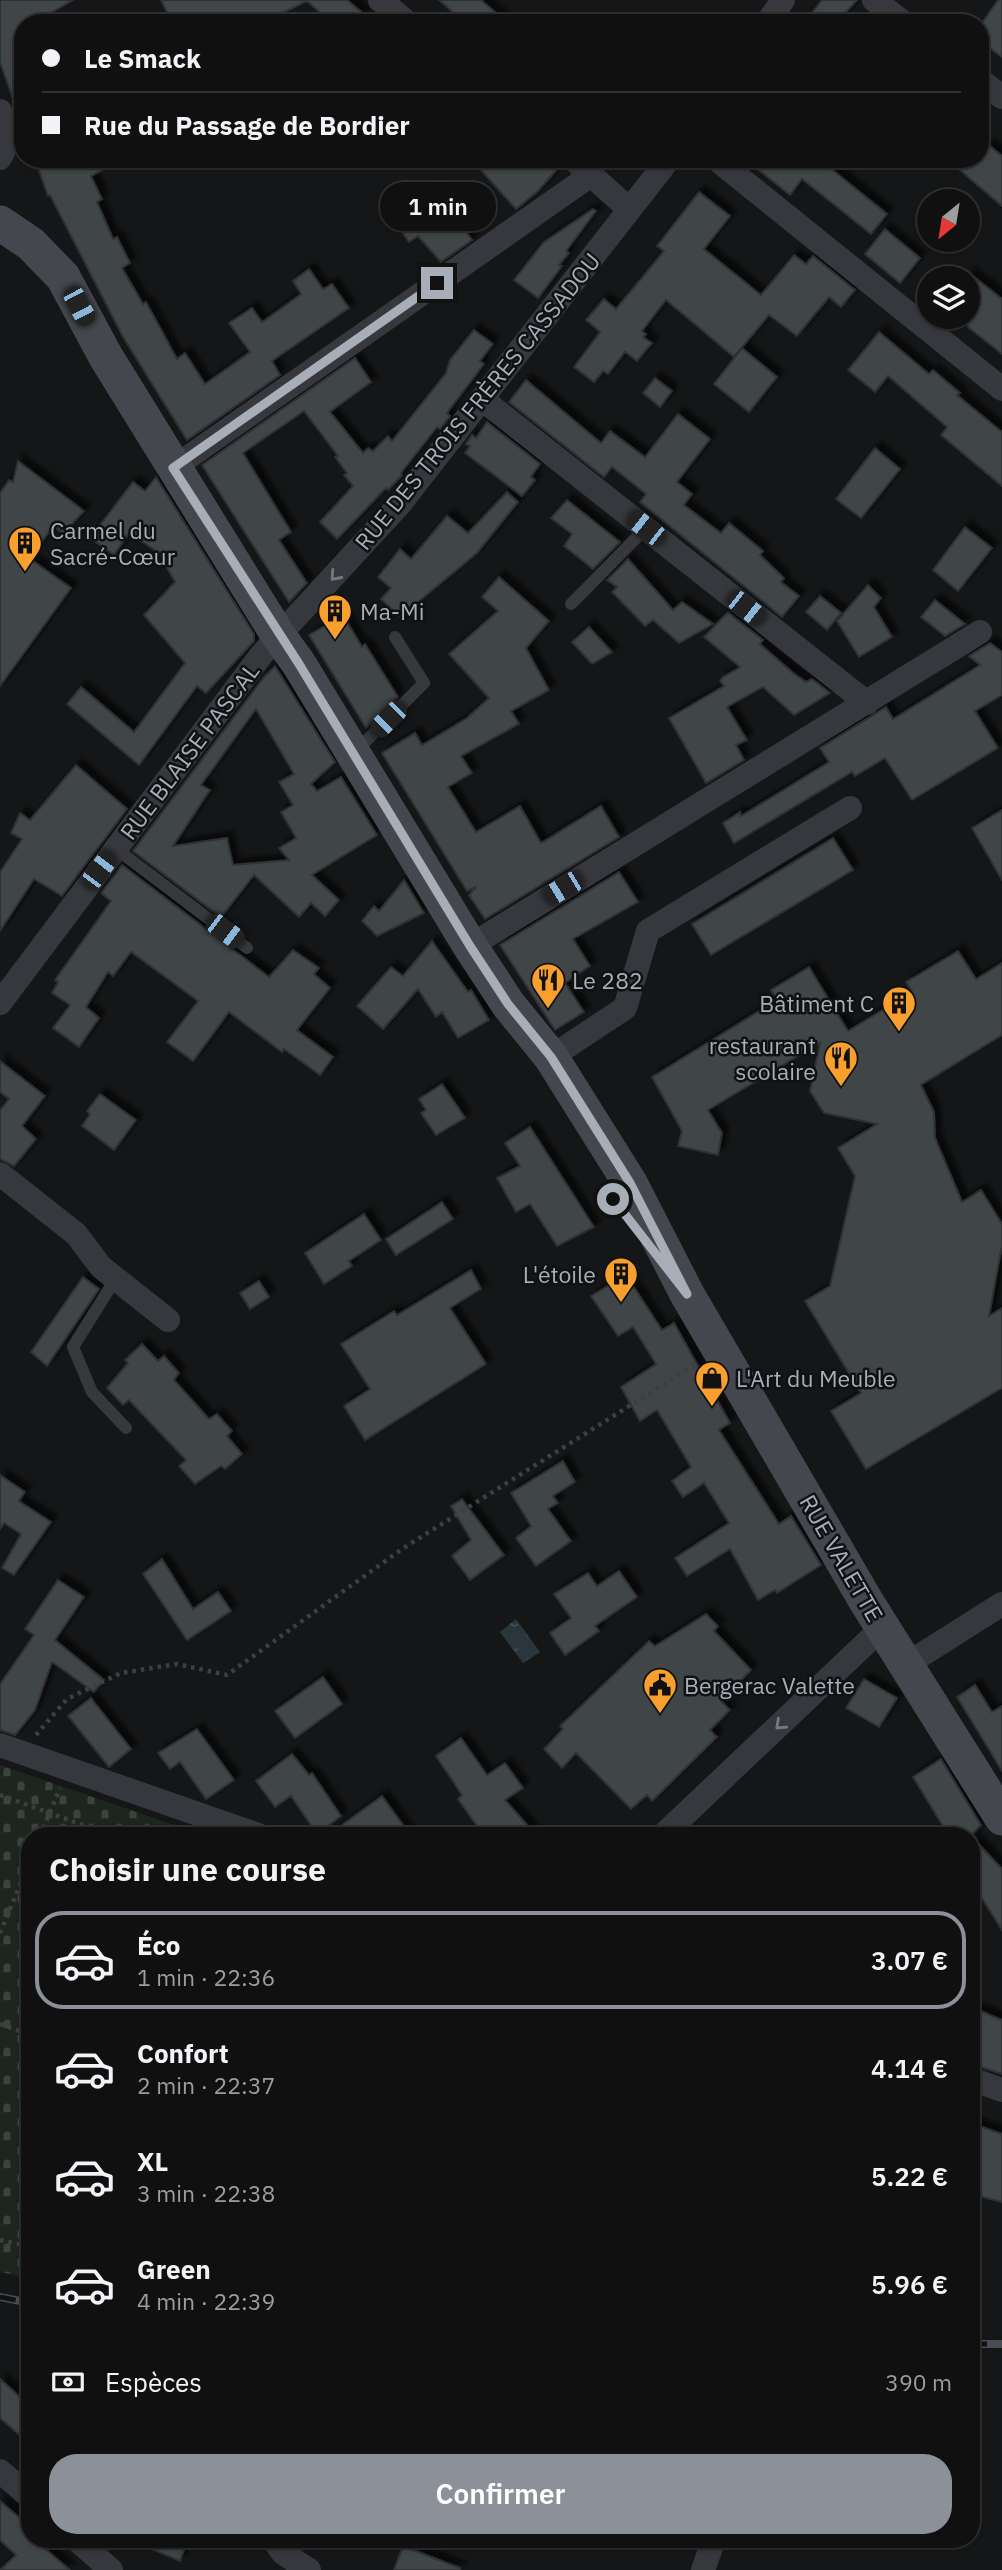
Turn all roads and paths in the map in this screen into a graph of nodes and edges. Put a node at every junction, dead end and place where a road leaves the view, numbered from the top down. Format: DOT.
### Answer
graph roads {
  1 [pos="380,0"];
  2 [pos="874,0"];
  3 [pos="397,14"];
  4 [pos="892,14"];
  5 [pos="0,111"];
  6 [pos="0,159"];
  7 [pos="581,168"];
  8 [pos="583,168"];
  9 [pos="661,168"];
  10 [pos="727,168"];
  11 [pos="629,209"];
  12 [pos="0,223"];
  13 [pos="1002,389"];
  14 [pos="483,400"];
  15 [pos="173,468"];
  16 [pos="646,528"];
  17 [pos="571,604"];
  18 [pos="980,632"];
  19 [pos="278,635"];
  20 [pos="395,636"];
  21 [pos="867,703"];
  22 [pos="352,755"];
  23 [pos="850,808"];
  24 [pos="115,848"];
  25 [pos="470,946"];
  26 [pos="247,948"];
  27 [pos="0,1003"];
  28 [pos="508,1004"];
  29 [pos="551,1057"];
  30 [pos="0,1174"];
  31 [pos="116,1278"];
  32 [pos="687,1294"];
  33 [pos="168,1320"];
  34 [pos="720,1349"];
  35 [pos="126,1428"];
  36 [pos="1002,1604"];
  37 [pos="883,1628"];
  38 [pos="907,1664"];
  39 [pos="10,1748"];
  40 [pos="68,1769"];
  41 [pos="0,1795"];
  42 [pos="50,1813"];
  43 [pos="1002,1818"];
  44 [pos="44,1827"];
  45 [pos="88,1827"];
  46 [pos="235,1827"];
  47 [pos="672,1827"];
  48 [pos="21,1883"];
  49 [pos="0,1933"];
  50 [pos="0,2024"];
  51 [pos="21,2032"];
  52 [pos="980,2082"];
  53 [pos="1002,2090"];
  54 [pos="0,2240"];
  55 [pos="21,2244"];
  56 [pos="0,2470"];
  57 [pos="21,2489"];
  58 [pos="86,2548"];
  59 [pos="279,2548"];
  60 [pos="711,2548"];
  61 [pos="111,2570"];
  62 [pos="309,2570"];
  63 [pos="703,2570"];
  1 -- 3 [label="street"];
  2 -- 4 [label="street"];
  5 -- 6 [label="street"];
  7 -- 15 [label="street"];
  8 -- 11 [label="street"];
  9 -- 11 [label="street, RUE DES TROIS FRÈRES CASSADOU"];
  10 -- 13 [label="street"];
  11 -- 14 [label="street, RUE DES TROIS FRÈRES CASSADOU"];
  12 -- 15 [label="main road, RUE VALETTE"];
  14 -- 16 [label="street"];
  14 -- 19 [label="street, RUE DES TROIS FRÈRES CASSADOU, one-way"];
  15 -- 19 [label="main road, RUE VALETTE"];
  16 -- 17 [label="lane"];
  16 -- 21 [label="street"];
  18 -- 21 [label="street"];
  19 -- 22 [label="main road, RUE VALETTE"];
  19 -- 24 [label="street, RUE BLAISE PASCAL"];
  20 -- 22 [label="lane"];
  21 -- 25 [label="street"];
  22 -- 25 [label="main road, RUE VALETTE"];
  23 -- 29 [label="street"];
  24 -- 26 [label="lane"];
  24 -- 27 [label="street, RUE BLAISE PASCAL"];
  25 -- 28 [label="main road, RUE VALETTE"];
  28 -- 29 [label="main road, RUE VALETTE"];
  28 -- 32 [label="main road, RUE VALETTE"];
  29 -- 32 [label="main road, RUE VALETTE"];
  30 -- 31 [label="street"];
  31 -- 33 [label="street"];
  31 -- 35 [label="lane"];
  32 -- 34 [label="main road, RUE VALETTE"];
  34 -- 37 [label="main road, RUE VALETTE"];
  34 -- 39 [label="path"];
  36 -- 38 [label="street"];
  37 -- 38 [label="main road, RUE VALETTE"];
  37 -- 47 [label="street, one-way"];
  38 -- 43 [label="main road, RUE VALETTE"];
  39 -- 40 [label="street"];
  40 -- 42 [label="path"];
  40 -- 46 [label="street"];
  41 -- 42 [label="path"];
  42 -- 44 [label="path"];
  42 -- 45 [label="path"];
  48 -- 49 [label="path"];
  50 -- 51 [label="path"];
  52 -- 53 [label="street"];
  54 -- 55 [label="path"];
  56 -- 57 [label="street"];
  58 -- 61 [label="street"];
  59 -- 62 [label="street"];
  60 -- 63 [label="street"];
}
